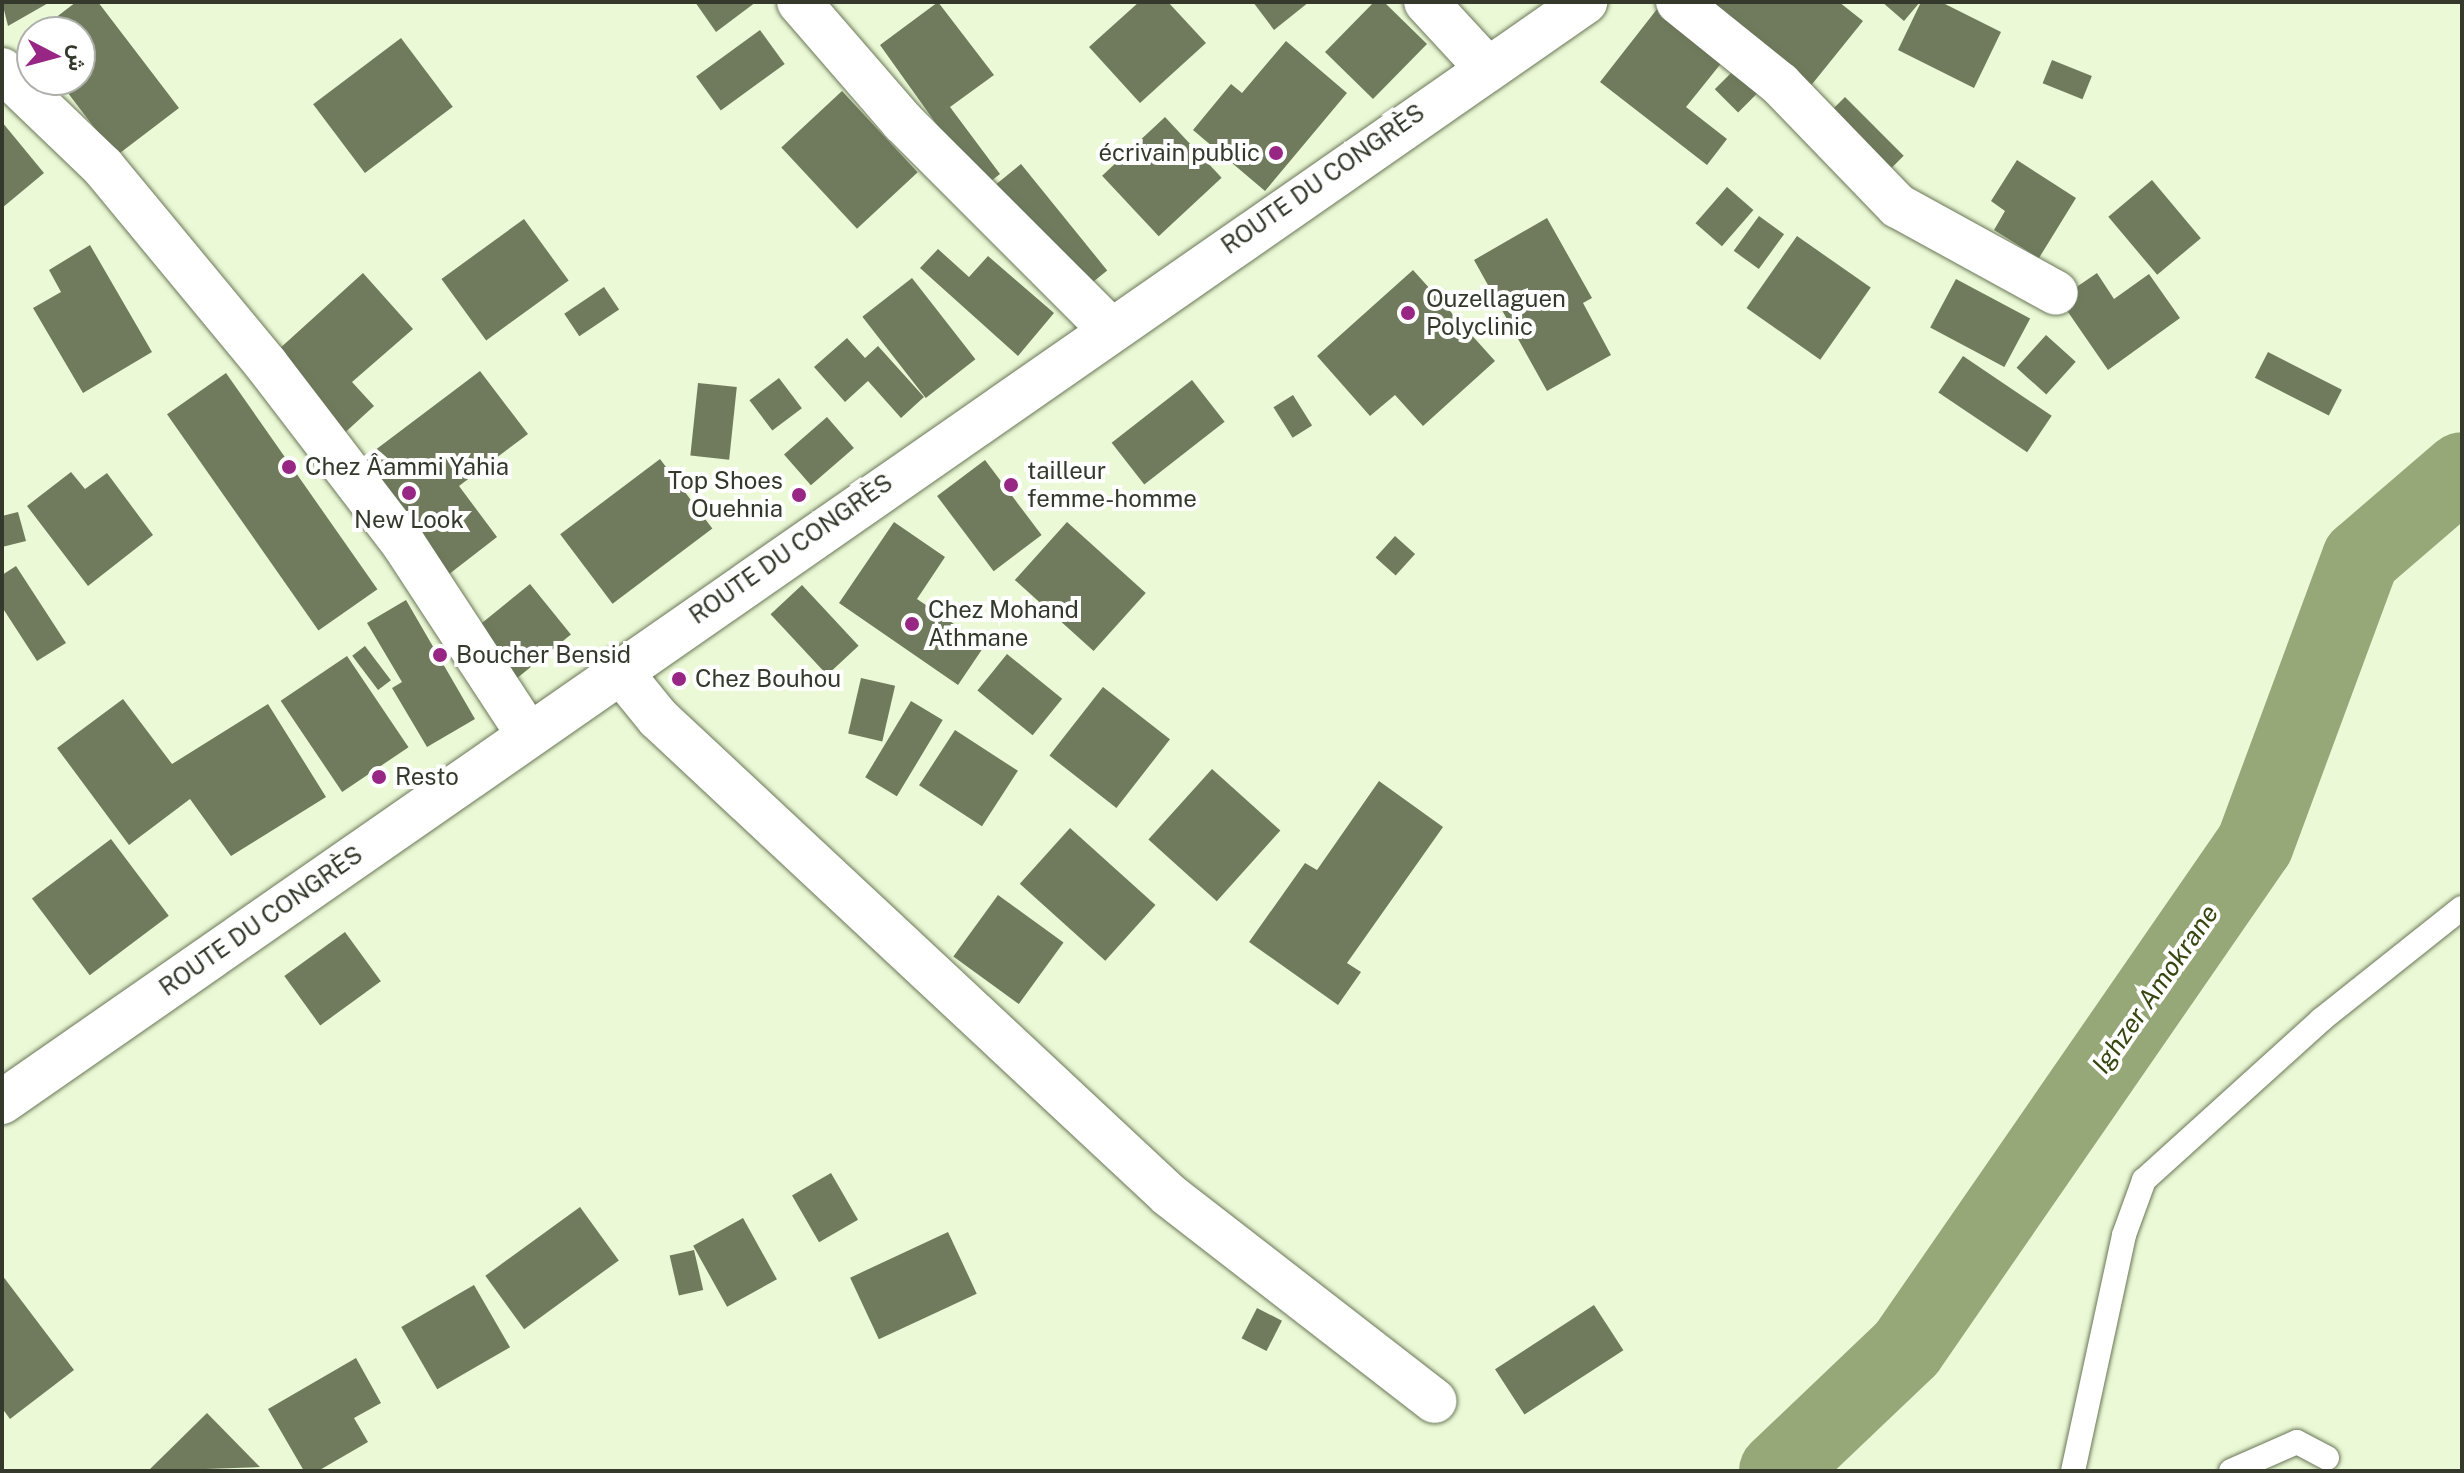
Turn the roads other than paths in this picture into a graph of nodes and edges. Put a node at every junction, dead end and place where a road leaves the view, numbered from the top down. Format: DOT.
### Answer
graph roads {
  1 [pos="799,2"];
  2 [pos="1426,2"];
  3 [pos="1585,2"];
  4 [pos="1678,2"];
  5 [pos="1485,66"];
  6 [pos="2,70"];
  7 [pos="2056,293"];
  8 [pos="1109,328"];
  9 [pos="618,669"];
  10 [pos="528,734"];
  11 [pos="2462,908"];
  12 [pos="2,1102"];
  13 [pos="1435,1401"];
  14 [pos="2327,1458"];
  15 [pos="2073,1471"];
  16 [pos="2231,1471"];
  1 -- 8 [label="street"];
  2 -- 5 [label="street"];
  3 -- 5 [label="street, ROUTE DU CONGRÈS"];
  4 -- 7 [label="street"];
  5 -- 8 [label="street, ROUTE DU CONGRÈS"];
  6 -- 10 [label="street"];
  8 -- 9 [label="street, ROUTE DU CONGRÈS"];
  9 -- 10 [label="street, ROUTE DU CONGRÈS"];
  9 -- 13 [label="street"];
  10 -- 12 [label="street, ROUTE DU CONGRÈS"];
  11 -- 15 [label="lane"];
  14 -- 16 [label="lane"];
}
